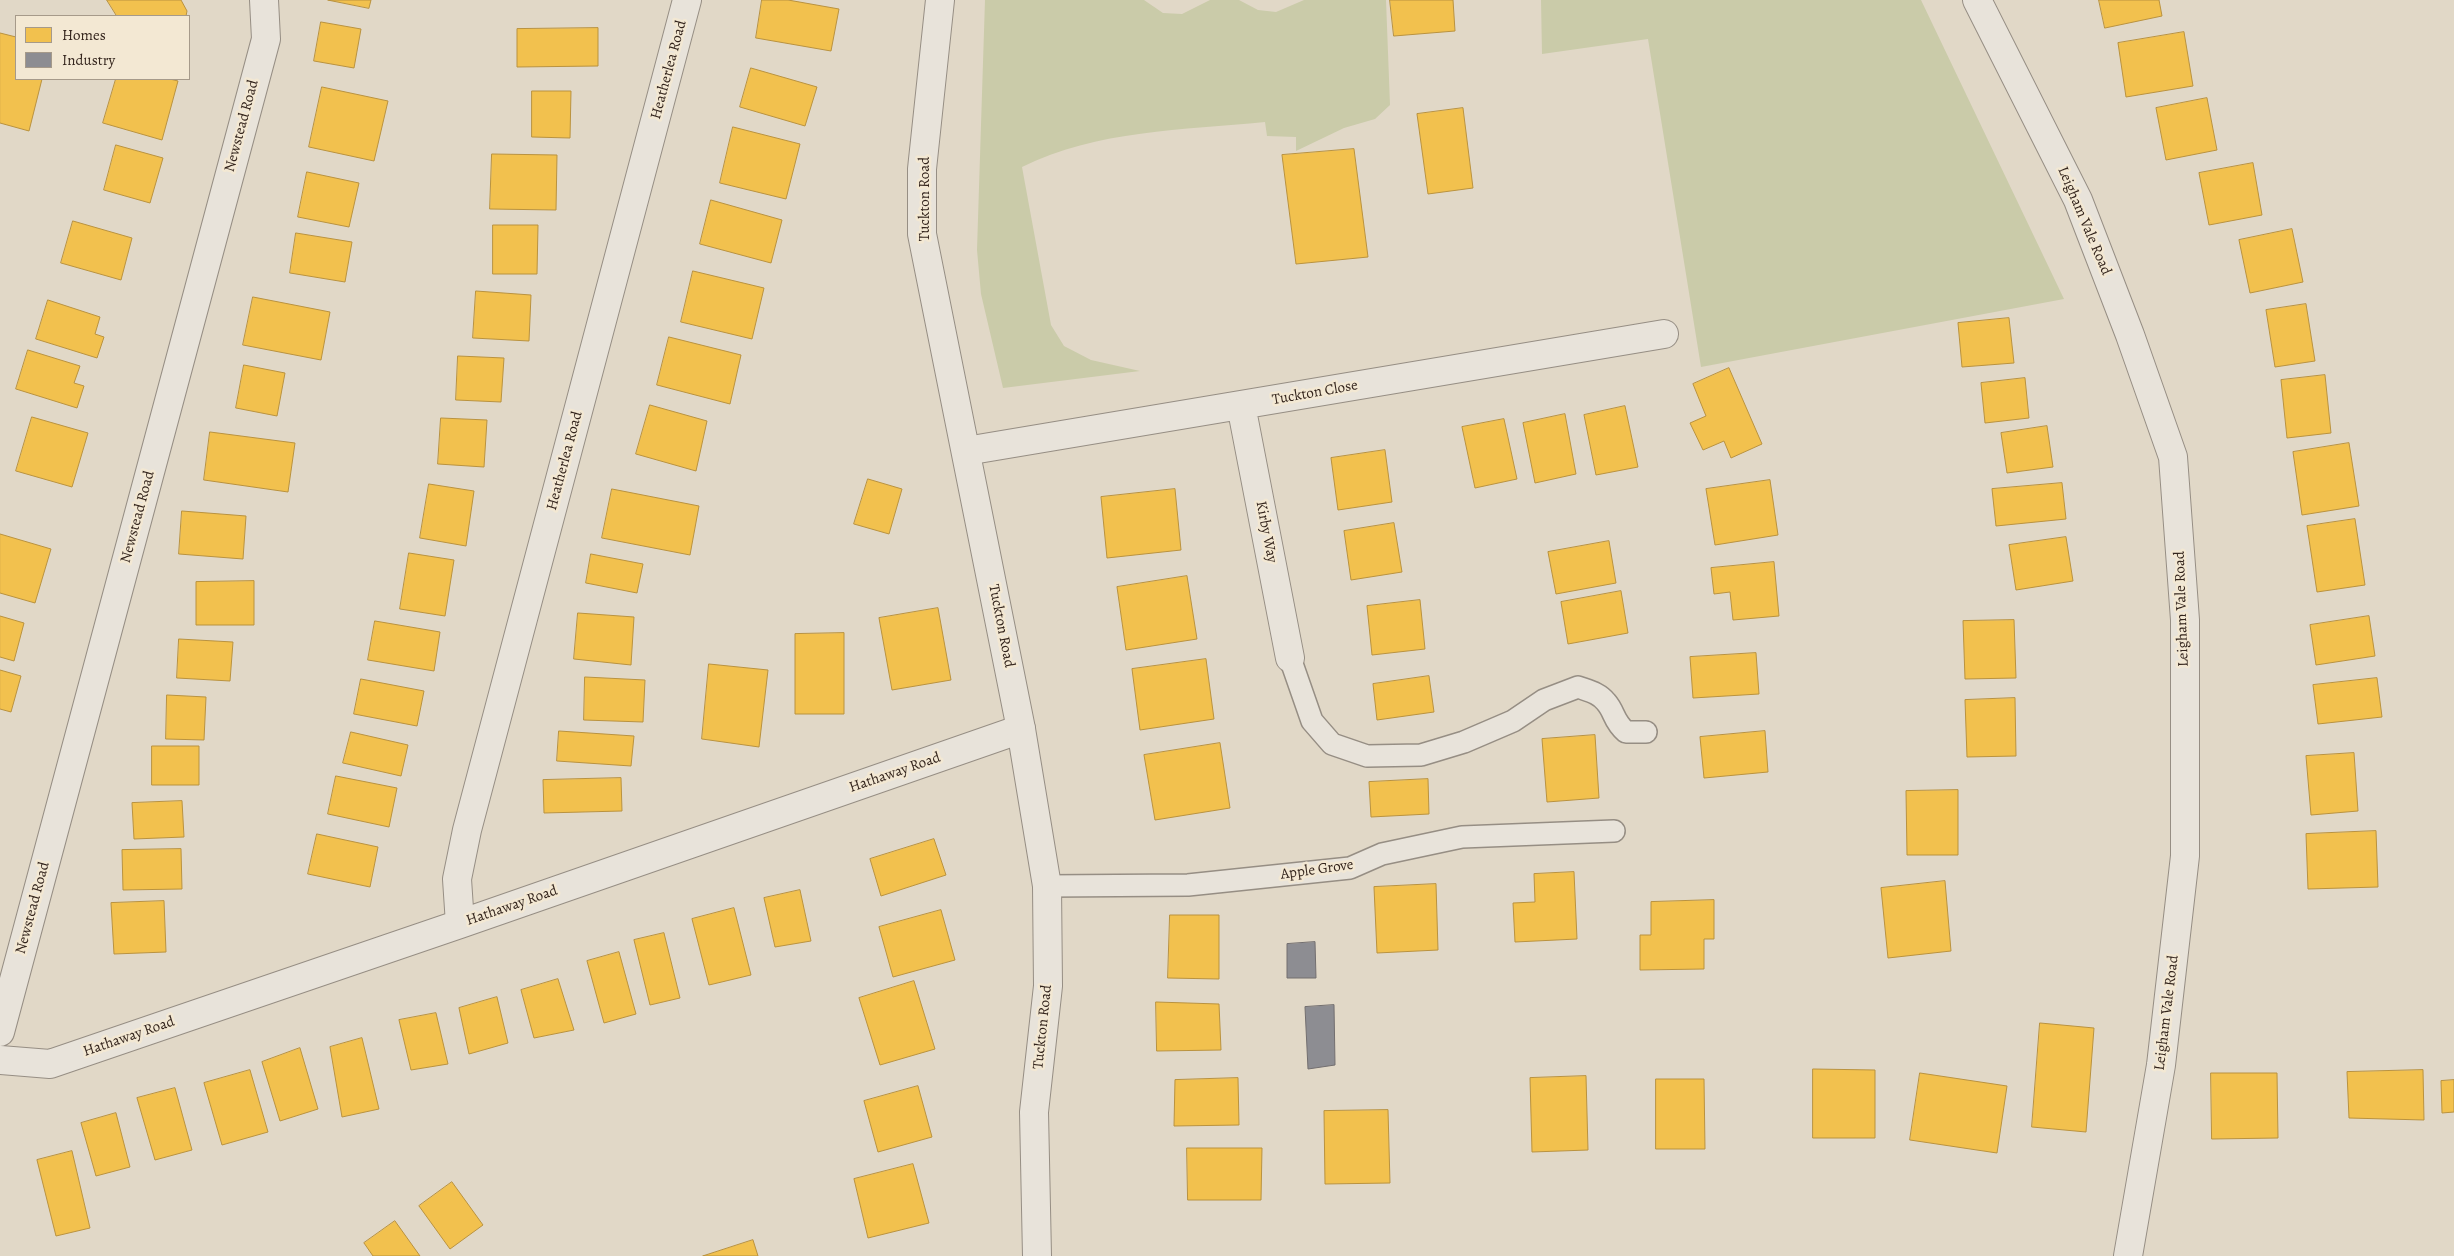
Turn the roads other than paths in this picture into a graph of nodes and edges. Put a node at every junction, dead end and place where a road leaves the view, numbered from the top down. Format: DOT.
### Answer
graph roads {
  1 [pos="264,0"];
  2 [pos="687,0"];
  3 [pos="940,0"];
  4 [pos="1977,0"];
  5 [pos="1664,334"];
  6 [pos="1241,405"];
  7 [pos="966,451"];
  8 [pos="1290,658"];
  9 [pos="1021,729"];
  10 [pos="1646,732"];
  11 [pos="1614,831"];
  12 [pos="1046,886"];
  13 [pos="460,924"];
  14 [pos="0,1032"];
  15 [pos="0,1060"];
  16 [pos="1038,1256"];
  17 [pos="2128,1256"];
  1 -- 14 [label="street, Newstead Road"];
  2 -- 13 [label="street, Heatherlea Road"];
  3 -- 7 [label="street, Tuckton Road"];
  4 -- 17 [label="street, Leigham Vale Road"];
  5 -- 6 [label="street, Tuckton Close"];
  6 -- 7 [label="street, Tuckton Close"];
  6 -- 8 [label="street, Kirby Way"];
  7 -- 9 [label="street, Tuckton Road"];
  8 -- 10 [label="lane"];
  9 -- 12 [label="street, Tuckton Road"];
  9 -- 13 [label="street, Hathaway Road"];
  11 -- 12 [label="lane, Apple Grove"];
  12 -- 16 [label="street, Tuckton Road"];
  13 -- 15 [label="street, Hathaway Road"];
}
